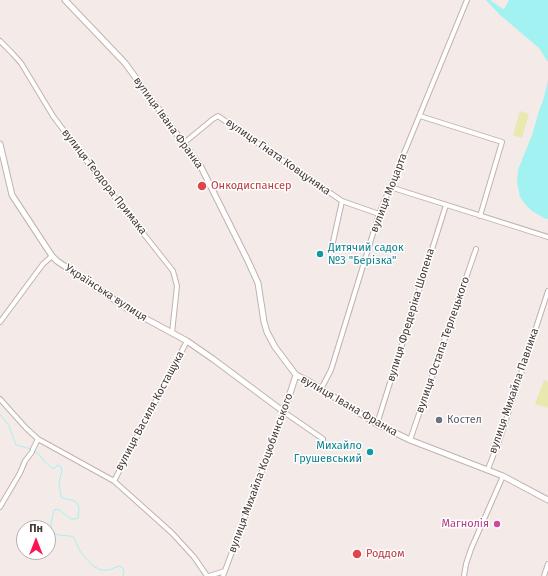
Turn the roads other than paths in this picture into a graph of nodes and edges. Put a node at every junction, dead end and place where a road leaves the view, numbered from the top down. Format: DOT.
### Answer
graph roads {
  1 [pos="65,0"];
  2 [pos="467,0"];
  3 [pos="0,42"];
  4 [pos="420,116"];
  5 [pos="184,143"];
  6 [pos="0,144"];
  7 [pos="390,187"];
  8 [pos="342,201"];
  9 [pos="446,206"];
  10 [pos="379,214"];
  11 [pos="480,216"];
  12 [pos="548,237"];
  13 [pos="332,242"];
  14 [pos="476,249"];
  15 [pos="52,256"];
  16 [pos="548,290"];
  17 [pos="0,322"];
  18 [pos="172,333"];
  19 [pos="186,341"];
  20 [pos="296,375"];
  21 [pos="321,389"];
  22 [pos="0,398"];
  23 [pos="284,412"];
  24 [pos="377,424"];
  25 [pos="38,439"];
  26 [pos="323,439"];
  27 [pos="410,440"];
  28 [pos="488,469"];
  29 [pos="503,476"];
  30 [pos="114,481"];
  31 [pos="548,500"];
  32 [pos="0,507"];
  33 [pos="548,564"];
  34 [pos="225,570"];
  35 [pos="208,576"];
  36 [pos="223,576"];
  37 [pos="464,576"];
  38 [pos="544,576"];
  1 -- 5 [label="street, вулиця Івана Франка"];
  2 -- 4 [label="street, вулиця Моцарта"];
  3 -- 18 [label="street, вулиця Теодора Примака"];
  4 -- 7 [label="street, вулиця Моцарта"];
  4 -- 11 [label="street"];
  5 -- 8 [label="street, вулиця Гната Ковцуняка"];
  5 -- 20 [label="street, вулиця Івана Франка"];
  6 -- 15 [label="street, Українська вулиця"];
  7 -- 9 [label="street"];
  7 -- 10 [label="street, вулиця Моцарта"];
  8 -- 10 [label="street, вулиця Гната Ковцуняка"];
  8 -- 13 [label="street"];
  9 -- 11 [label="street"];
  9 -- 24 [label="street, вулиця Фредеріка Шопена"];
  10 -- 21 [label="street, вулиця Моцарта"];
  11 -- 12 [label="street"];
  14 -- 27 [label="street, вулиця Остапа Терлецького"];
  15 -- 17 [label="street"];
  15 -- 18 [label="street, Українська вулиця"];
  16 -- 28 [label="street, вулиця Михайла Павлика"];
  18 -- 19 [label="street, Українська вулиця"];
  19 -- 23 [label="street, Українська вулиця"];
  19 -- 30 [label="street, вулиця Василя Костащука"];
  20 -- 21 [label="street, вулиця Івана Франка"];
  20 -- 23 [label="street, вулиця Михайла Коцюбинського"];
  21 -- 24 [label="street, вулиця Івана Франка"];
  22 -- 25 [label="street"];
  23 -- 26 [label="street"];
  23 -- 34 [label="street, вулиця Михайла Коцюбинського"];
  24 -- 27 [label="street, вулиця Івана Франка"];
  25 -- 30 [label="street"];
  25 -- 32 [label="street"];
  27 -- 28 [label="street, вулиця Івана Франка"];
  28 -- 29 [label="street, вулиця Івана Франка"];
  29 -- 31 [label="street, вулиця Івана Франка"];
  29 -- 37 [label="street"];
  30 -- 35 [label="street"];
  33 -- 38 [label="street"];
  34 -- 35 [label="street"];
  34 -- 36 [label="street, вулиця Михайла Коцюбинського"];
}
